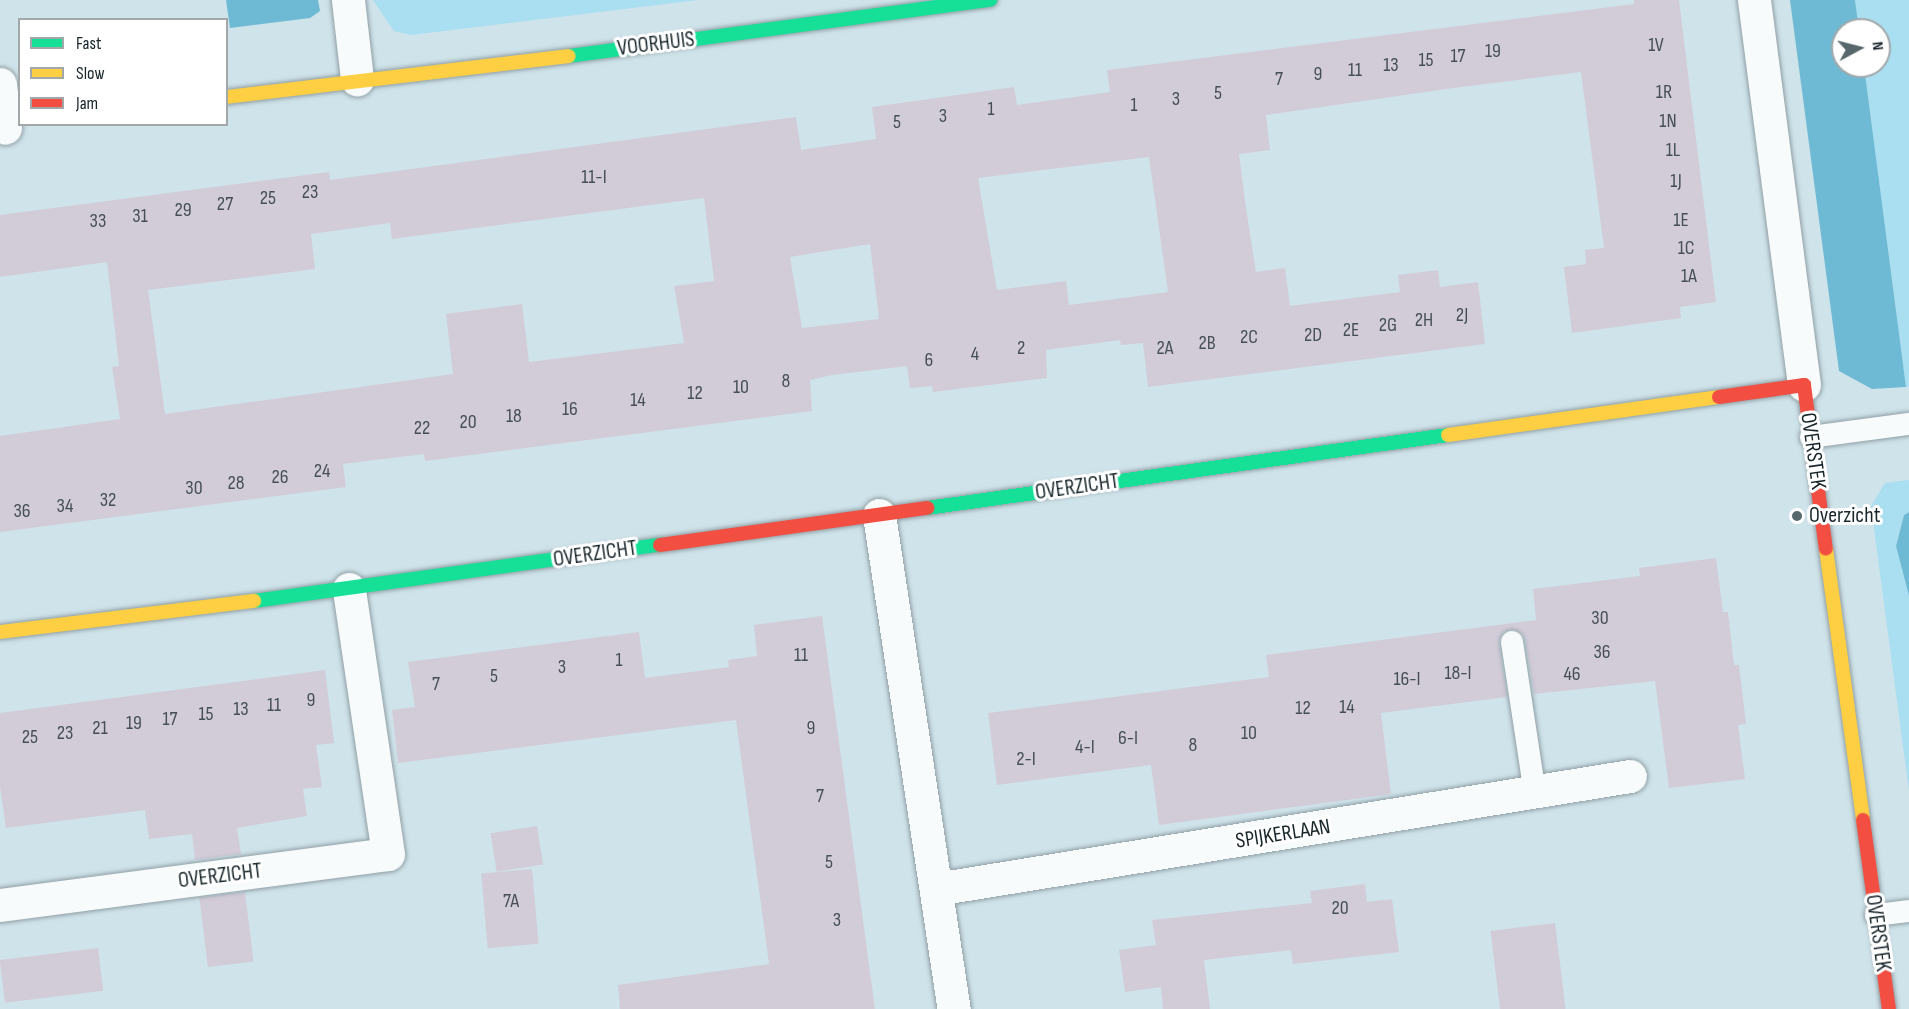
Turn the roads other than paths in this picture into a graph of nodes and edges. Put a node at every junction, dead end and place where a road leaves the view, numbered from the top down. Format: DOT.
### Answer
graph roads {
  1 [pos="348,0"];
  2 [pos="990,0"];
  3 [pos="1754,0"];
  4 [pos="954,2"];
  5 [pos="357,79"];
  6 [pos="0,84"];
  7 [pos="228,97"];
  8 [pos="12,127"];
  9 [pos="1804,385"];
  10 [pos="1909,424"];
  11 [pos="1811,437"];
  12 [pos="879,514"];
  13 [pos="349,589"];
  14 [pos="0,632"];
  15 [pos="1512,642"];
  16 [pos="1630,776"];
  17 [pos="1535,794"];
  18 [pos="936,889"];
  19 [pos="0,905"];
  20 [pos="1909,911"];
  21 [pos="1876,915"];
  22 [pos="954,1009"];
  23 [pos="1889,1009"];
  1 -- 5 [label="street"];
  2 -- 4 [label="street, VOORHUIS"];
  3 -- 9 [label="street, OVERSTEK"];
  4 -- 5 [label="street, VOORHUIS"];
  5 -- 7 [label="street, VOORHUIS"];
  6 -- 8 [label="street"];
  9 -- 11 [label="street, OVERSTEK"];
  9 -- 12 [label="street, OVERZICHT"];
  10 -- 11 [label="lane"];
  11 -- 21 [label="street, OVERSTEK"];
  12 -- 13 [label="street, OVERZICHT"];
  12 -- 18 [label="street"];
  13 -- 14 [label="street, OVERZICHT"];
  13 -- 19 [label="street, OVERZICHT"];
  15 -- 17 [label="lane"];
  16 -- 17 [label="street, SPIJKERLAAN"];
  17 -- 18 [label="street, SPIJKERLAAN"];
  18 -- 22 [label="street"];
  20 -- 21 [label="lane"];
  21 -- 23 [label="street, OVERSTEK"];
}
